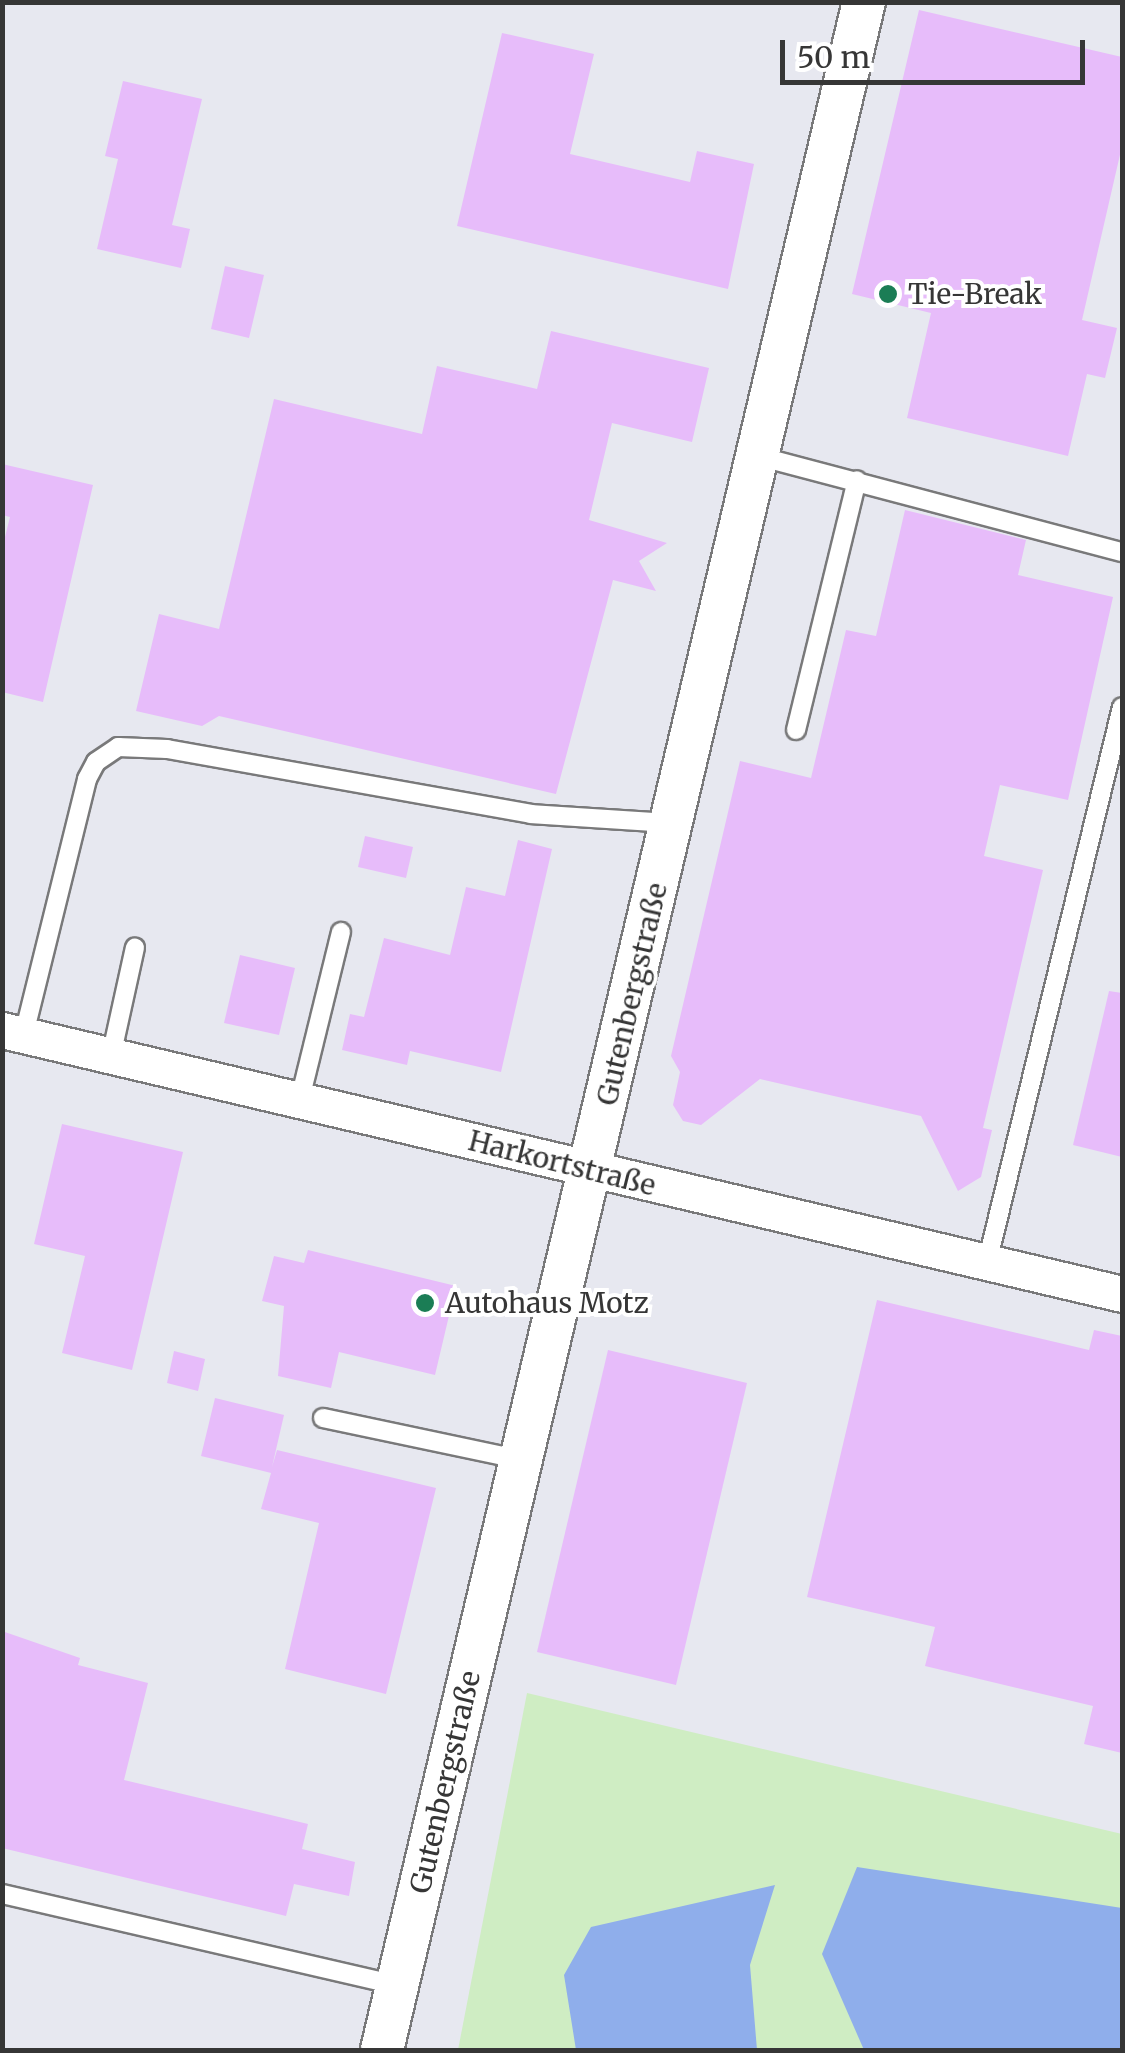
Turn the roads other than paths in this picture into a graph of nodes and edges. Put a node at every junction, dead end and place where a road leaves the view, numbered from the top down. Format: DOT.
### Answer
graph roads {
  1 [pos="864,2"];
  2 [pos="758,456"];
  3 [pos="857,480"];
  4 [pos="1122,552"];
  5 [pos="1122,706"];
  6 [pos="796,730"];
  7 [pos="672,823"];
  8 [pos="341,932"];
  9 [pos="135,947"];
  10 [pos="13,1032"];
  11 [pos="112,1052"];
  12 [pos="300,1099"];
  13 [pos="591,1171"];
  14 [pos="987,1263"];
  15 [pos="1122,1294"];
  16 [pos="323,1418"];
  17 [pos="522,1460"];
  18 [pos="2,1894"];
  19 [pos="397,1985"];
  20 [pos="382,2050"];
  1 -- 2 [label="street, Gutenbergstraße"];
  2 -- 3 [label="lane"];
  2 -- 7 [label="street, Gutenbergstraße"];
  3 -- 4 [label="lane"];
  3 -- 6 [label="lane"];
  5 -- 14 [label="lane"];
  7 -- 10 [label="lane"];
  7 -- 13 [label="street, Gutenbergstraße"];
  8 -- 12 [label="lane"];
  9 -- 11 [label="lane"];
  10 -- 11 [label="street, Harkortstraße"];
  11 -- 12 [label="street, Harkortstraße"];
  12 -- 13 [label="street, Harkortstraße"];
  13 -- 14 [label="street, Harkortstraße"];
  13 -- 17 [label="street, Gutenbergstraße"];
  14 -- 15 [label="street, Harkortstraße"];
  16 -- 17 [label="lane"];
  17 -- 19 [label="street, Gutenbergstraße"];
  18 -- 19 [label="lane"];
  19 -- 20 [label="street, Gutenbergstraße"];
}
